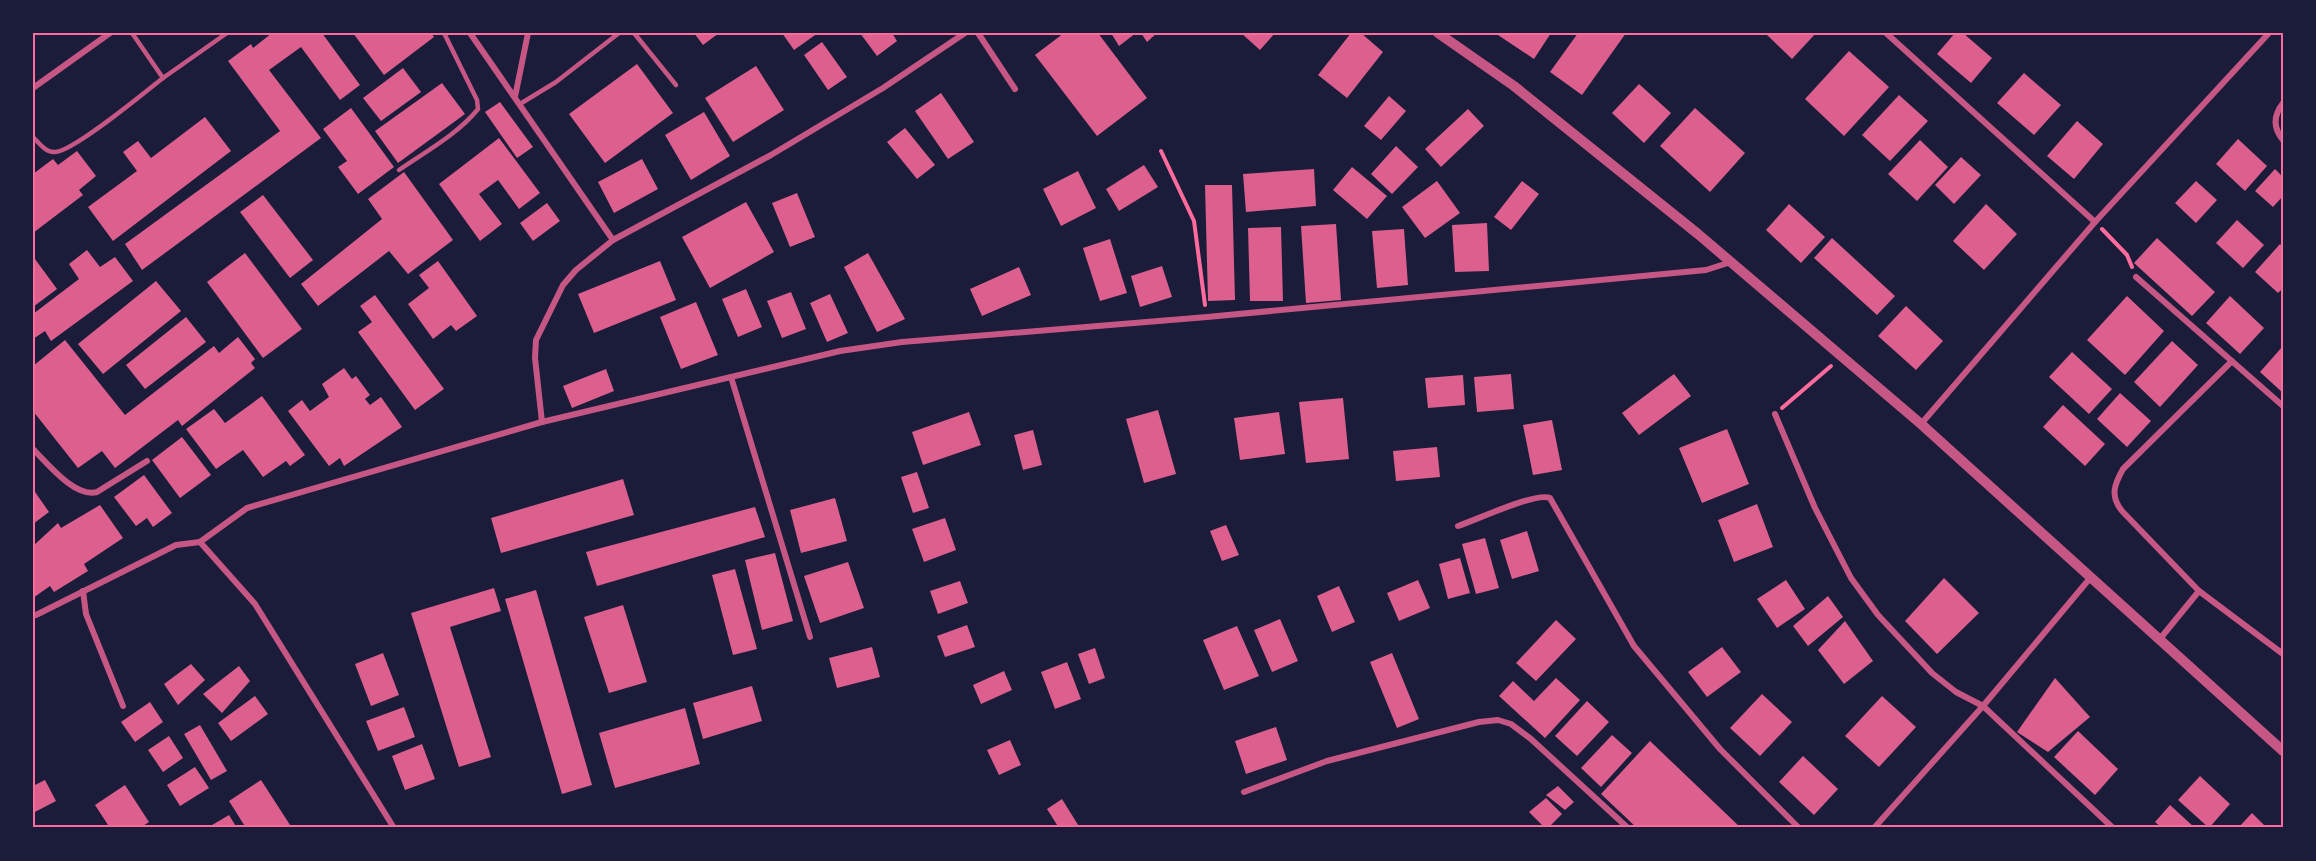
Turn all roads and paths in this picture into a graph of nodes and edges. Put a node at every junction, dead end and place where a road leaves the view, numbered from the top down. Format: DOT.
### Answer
graph roads {
  1 [pos="110,33"];
  2 [pos="132,33"];
  3 [pos="227,33"];
  4 [pos="444,33"];
  5 [pos="470,33"];
  6 [pos="528,33"];
  7 [pos="619,33"];
  8 [pos="634,33"];
  9 [pos="965,33"];
  10 [pos="978,33"];
  11 [pos="1438,33"];
  12 [pos="1886,33"];
  13 [pos="2269,33"];
  14 [pos="163,78"];
  15 [pos="676,85"];
  16 [pos="33,88"];
  17 [pos="1015,89"];
  18 [pos="515,97"];
  19 [pos="2283,103"];
  20 [pos="520,104"];
  21 [pos="33,137"];
  22 [pos="2283,140"];
  23 [pos="1161,151"];
  24 [pos="399,170"];
  25 [pos="2095,222"];
  26 [pos="613,240"];
  27 [pos="1731,262"];
  28 [pos="2136,276"];
  29 [pos="1207,317"];
  30 [pos="1841,357"];
  31 [pos="2232,361"];
  32 [pos="731,377"];
  33 [pos="2283,406"];
  34 [pos="1775,414"];
  35 [pos="542,422"];
  36 [pos="1921,424"];
  37 [pos="33,449"];
  38 [pos="147,461"];
  39 [pos="1458,526"];
  40 [pos="200,542"];
  41 [pos="2091,578"];
  42 [pos="83,591"];
  43 [pos="2199,591"];
  44 [pos="36,615"];
  45 [pos="810,637"];
  46 [pos="2159,640"];
  47 [pos="2283,654"];
  48 [pos="123,706"];
  49 [pos="1983,706"];
  50 [pos="2283,751"];
  51 [pos="1244,792"];
  52 [pos="394,828"];
  53 [pos="1628,828"];
  54 [pos="1799,828"];
  55 [pos="1874,828"];
  56 [pos="2113,828"];
  1 -- 16 [label="street"];
  2 -- 14 [label="lane"];
  3 -- 14 [label="lane"];
  4 -- 24 [label="lane"];
  5 -- 18 [label="street"];
  6 -- 18 [label="street"];
  7 -- 20 [label="lane"];
  8 -- 15 [label="lane"];
  9 -- 26 [label="street"];
  10 -- 17 [label="street"];
  11 -- 27 [label="street"];
  12 -- 25 [label="street"];
  13 -- 25 [label="street"];
  14 -- 21 [label="lane"];
  18 -- 20 [label="street"];
  19 -- 22 [label="street"];
  20 -- 26 [label="street"];
  23 -- 29 [label="path"];
  25 -- 28 [label="path"];
  25 -- 36 [label="street"];
  26 -- 35 [label="street"];
  27 -- 29 [label="street"];
  27 -- 30 [label="street"];
  28 -- 31 [label="street"];
  29 -- 32 [label="street"];
  30 -- 34 [label="path"];
  30 -- 36 [label="street"];
  31 -- 33 [label="street"];
  31 -- 43 [label="street"];
  32 -- 35 [label="street"];
  32 -- 45 [label="street"];
  34 -- 49 [label="street"];
  35 -- 40 [label="street"];
  36 -- 41 [label="street"];
  37 -- 38 [label="street"];
  39 -- 54 [label="street"];
  40 -- 42 [label="street"];
  40 -- 52 [label="street"];
  41 -- 46 [label="street"];
  41 -- 49 [label="street"];
  42 -- 44 [label="street"];
  42 -- 48 [label="street"];
  43 -- 46 [label="street"];
  43 -- 47 [label="street"];
  46 -- 50 [label="street"];
  49 -- 55 [label="street"];
  49 -- 56 [label="street"];
  51 -- 53 [label="street"];
}
